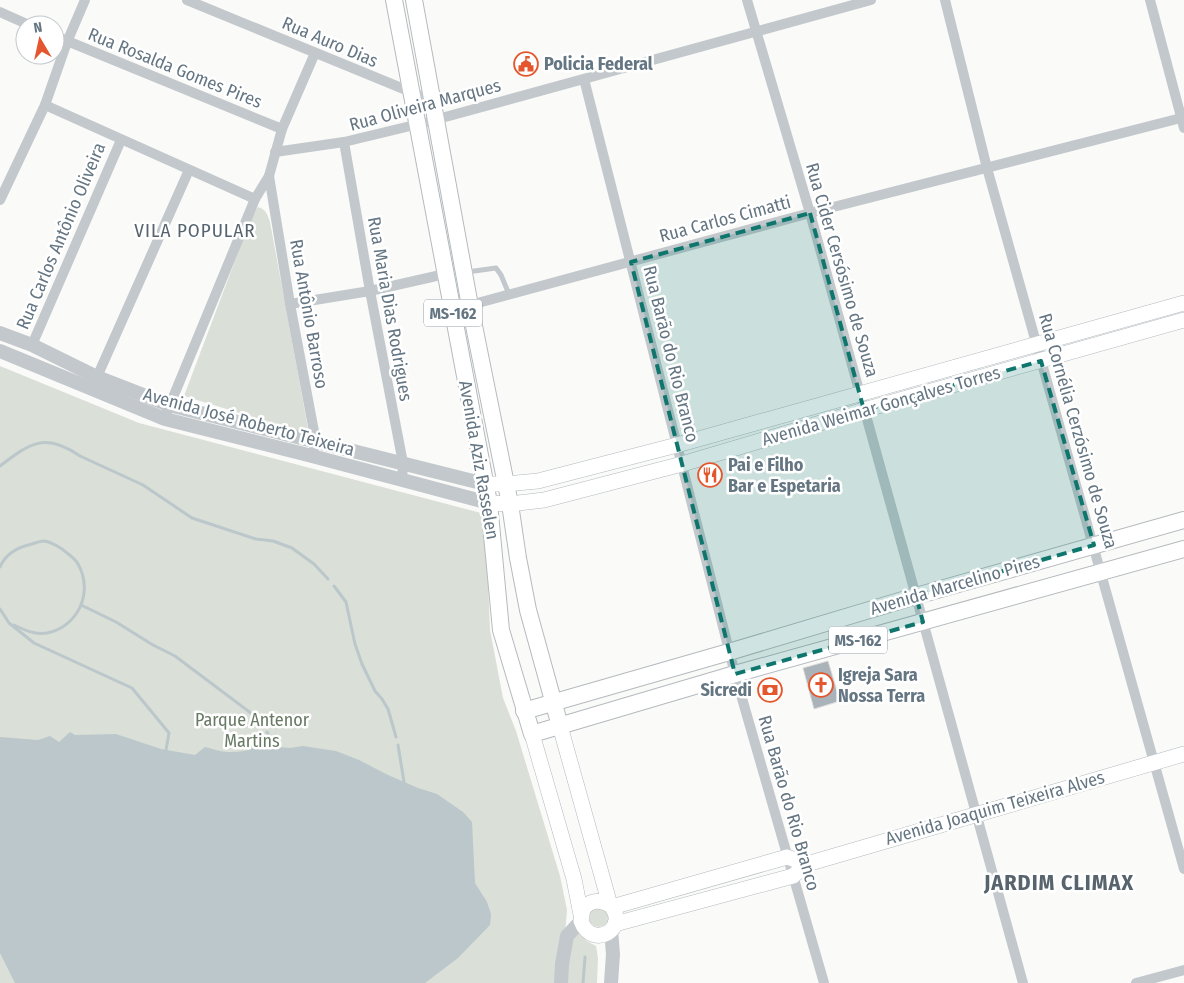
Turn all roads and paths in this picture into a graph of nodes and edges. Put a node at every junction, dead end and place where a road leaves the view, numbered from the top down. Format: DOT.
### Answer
graph roads {
  1 [pos="85,0"];
  2 [pos="187,0"];
  3 [pos="394,0"];
  4 [pos="414,0"];
  5 [pos="747,0"];
  6 [pos="871,0"];
  7 [pos="945,0"];
  8 [pos="1150,0"];
  9 [pos="0,12"];
  10 [pos="15,19"];
  11 [pos="756,32"];
  12 [pos="67,42"];
  13 [pos="315,53"];
  14 [pos="584,79"];
  15 [pos="411,93"];
  16 [pos="433,102"];
  17 [pos="45,105"];
  18 [pos="427,122"];
  19 [pos="1183,123"];
  20 [pos="282,129"];
  21 [pos="121,140"];
  22 [pos="344,142"];
  23 [pos="275,152"];
  24 [pos="987,168"];
  25 [pos="189,170"];
  26 [pos="5,176"];
  27 [pos="269,176"];
  28 [pos="254,199"];
  29 [pos="0,200"];
  30 [pos="810,213"];
  31 [pos="630,262"];
  32 [pos="464,273"];
  33 [pos="445,274"];
  34 [pos="370,291"];
  35 [pos="509,295"];
  36 [pos="1184,303"];
  37 [pos="290,304"];
  38 [pos="470,306"];
  39 [pos="452,310"];
  40 [pos="1184,320"];
  41 [pos="0,333"];
  42 [pos="32,345"];
  43 [pos="1036,345"];
  44 [pos="0,351"];
  45 [pos="1041,360"];
  46 [pos="97,378"];
  47 [pos="860,394"];
  48 [pos="169,404"];
  49 [pos="864,410"];
  50 [pos="165,419"];
  51 [pos="316,442"];
  52 [pos="677,445"];
  53 [pos="312,456"];
  54 [pos="403,463"];
  55 [pos="682,464"];
  56 [pos="402,481"];
  57 [pos="486,484"];
  58 [pos="506,484"];
  59 [pos="489,503"];
  60 [pos="510,504"];
  61 [pos="1184,520"];
  62 [pos="1094,546"];
  63 [pos="1184,549"];
  64 [pos="1101,572"];
  65 [pos="916,596"];
  66 [pos="924,622"];
  67 [pos="729,652"];
  68 [pos="735,674"];
  69 [pos="553,702"];
  70 [pos="524,711"];
  71 [pos="560,726"];
  72 [pos="532,734"];
  73 [pos="1184,754"];
  74 [pos="1153,762"];
  75 [pos="976,814"];
  76 [pos="787,857"];
  77 [pos="767,863"];
  78 [pos="807,864"];
  79 [pos="1184,869"];
  80 [pos="793,876"];
  81 [pos="773,881"];
  82 [pos="611,906"];
  83 [pos="581,918"];
  84 [pos="613,927"];
  85 [pos="1184,970"];
  86 [pos="561,983"];
  87 [pos="611,983"];
  88 [pos="824,983"];
  89 [pos="1023,983"];
  90 [pos="1136,983"];
  1 -- 12 [label="street"];
  2 -- 13 [label="street, Rua Auro Dias"];
  3 -- 15 [label="main road, Avenida Aziz Rasselen / MS-162"];
  4 -- 16 [label="main road, Avenida Aziz Rasselen / MS-162"];
  5 -- 11 [label="street, Rua Cider Cersósimo de Souza"];
  6 -- 11 [label="street, Rua Oliveira Marques"];
  7 -- 24 [label="street, Rua Cornélia Cerzósimo de Souza"];
  8 -- 19 [label="street"];
  9 -- 10 [label="street"];
  11 -- 14 [label="street, Rua Oliveira Marques"];
  11 -- 30 [label="street, Rua Cider Cersósimo de Souza"];
  12 -- 17 [label="street"];
  12 -- 20 [label="street, Rua Rosalda Gomes Pires"];
  13 -- 15 [label="street, Rua Auro Dias"];
  13 -- 20 [label="street"];
  14 -- 18 [label="street, Rua Oliveira Marques"];
  14 -- 31 [label="street, Rua Barão do Rio Branco"];
  15 -- 16 [label="street, Rua Auro Dias"];
  15 -- 18 [label="main road, Avenida Aziz Rasselen / MS-162"];
  16 -- 18 [label="main road, Avenida Aziz Rasselen / MS-162"];
  17 -- 21 [label="street"];
  17 -- 26 [label="street"];
  18 -- 22 [label="street, Rua Oliveira Marques"];
  18 -- 32 [label="main road, Avenida Aziz Rasselen / MS-162"];
  18 -- 33 [label="main road, Avenida Aziz Rasselen / MS-162"];
  19 -- 24 [label="street, Rua Carlos Cimatti"];
  20 -- 23 [label="street"];
  21 -- 25 [label="street"];
  21 -- 42 [label="street, Rua Carlos Antônio Oliveira"];
  22 -- 23 [label="street, Rua Oliveira Marques"];
  22 -- 34 [label="street, Rua Maria Dias Rodrigues"];
  23 -- 27 [label="street"];
  24 -- 30 [label="street, Rua Carlos Cimatti"];
  24 -- 43 [label="street, Rua Cornélia Cerzósimo de Souza"];
  25 -- 28 [label="street"];
  25 -- 46 [label="street"];
  26 -- 29 [label="street"];
  27 -- 28 [label="street"];
  27 -- 37 [label="street, Rua Antônio Barroso"];
  28 -- 48 [label="street"];
  30 -- 31 [label="street, Rua Carlos Cimatti"];
  30 -- 47 [label="street, Rua Cider Cersósimo de Souza"];
  31 -- 35 [label="street, Rua Carlos Cimatti"];
  31 -- 52 [label="street, Rua Barão do Rio Branco"];
  32 -- 35 [label="lane"];
  32 -- 38 [label="main road, Avenida Aziz Rasselen / MS-162"];
  33 -- 34 [label="street"];
  33 -- 39 [label="main road, Avenida Aziz Rasselen / MS-162"];
  34 -- 37 [label="street"];
  34 -- 54 [label="street, Rua Maria Dias Rodrigues"];
  35 -- 38 [label="street, Rua Carlos Cimatti"];
  36 -- 43 [label="main road, Avenida Weimar Gonçalves Torres"];
  37 -- 51 [label="street, Rua Antônio Barroso"];
  38 -- 39 [label="street, Rua Carlos Cimatti"];
  38 -- 58 [label="main road, Avenida Aziz Rasselen / MS-162"];
  39 -- 57 [label="main road, Avenida Aziz Rasselen / MS-162"];
  40 -- 45 [label="main road, Avenida Weimar Gonçalves Torres"];
  41 -- 42 [label="street, Avenida José Roberto Teixeira"];
  42 -- 46 [label="street, Avenida José Roberto Teixeira"];
  43 -- 45 [label="street, Rua Cornélia Cerzósimo de Souza"];
  43 -- 47 [label="main road, Avenida Weimar Gonçalves Torres"];
  44 -- 50 [label="street, Avenida José Roberto Teixeira"];
  45 -- 49 [label="main road, Avenida Weimar Gonçalves Torres"];
  45 -- 62 [label="street, Rua Cornélia Cerzósimo de Souza"];
  46 -- 48 [label="street, Avenida José Roberto Teixeira"];
  47 -- 49 [label="street, Rua Cider Cersósimo de Souza"];
  47 -- 52 [label="main road, Avenida Weimar Gonçalves Torres"];
  48 -- 50 [label="street"];
  48 -- 51 [label="street, Avenida José Roberto Teixeira"];
  49 -- 55 [label="main road, Avenida Weimar Gonçalves Torres"];
  49 -- 65 [label="street, Rua Cider Cersósimo de Souza"];
  50 -- 53 [label="street, Avenida José Roberto Teixeira"];
  51 -- 53 [label="street, Rua Antônio Barroso"];
  51 -- 54 [label="street, Avenida José Roberto Teixeira"];
  52 -- 55 [label="street, Rua Barão do Rio Branco"];
  52 -- 58 [label="main road, Avenida Weimar Gonçalves Torres"];
  53 -- 56 [label="street, Avenida José Roberto Teixeira"];
  54 -- 56 [label="street, Rua Maria Dias Rodrigues"];
  54 -- 57 [label="street, Avenida José Roberto Teixeira"];
  55 -- 60 [label="main road, Avenida Weimar Gonçalves Torres"];
  55 -- 67 [label="street, Rua Barão do Rio Branco"];
  56 -- 59 [label="street, Avenida José Roberto Teixeira"];
  57 -- 58 [label="main road, Avenida José Roberto Teixeira"];
  57 -- 59 [label="main road, Avenida Aziz Rasselen / MS-162"];
  58 -- 60 [label="main road, Avenida Aziz Rasselen / MS-162"];
  59 -- 60 [label="main road, Avenida Weimar Gonçalves Torres"];
  59 -- 70 [label="main road, Avenida Aziz Rasselen / MS-162"];
  60 -- 69 [label="main road, Avenida Aziz Rasselen / MS-162"];
  61 -- 62 [label="main road, Avenida Marcelino Pires / MS-162"];
  62 -- 64 [label="street, Rua Cornélia Cerzósimo de Souza"];
  62 -- 65 [label="main road, Avenida Marcelino Pires / MS-162"];
  63 -- 64 [label="main road, Avenida Marcelino Pires / MS-162"];
  64 -- 66 [label="main road, Avenida Marcelino Pires / MS-162"];
  64 -- 74 [label="street, Rua Cornélia Cerzósimo de Souza"];
  65 -- 66 [label="street, Rua Cider Cersósimo de Souza"];
  65 -- 67 [label="main road, Avenida Marcelino Pires / MS-162"];
  66 -- 68 [label="main road, Avenida Marcelino Pires / MS-162"];
  66 -- 75 [label="street, Rua Cider Cersósimo de Souza"];
  67 -- 68 [label="street, Rua Barão do Rio Branco"];
  67 -- 69 [label="main road, Avenida Marcelino Pires / MS-162"];
  68 -- 71 [label="main road, Avenida Marcelino Pires / MS-162"];
  68 -- 76 [label="street, Rua Barão do Rio Branco"];
  69 -- 70 [label="main road, Avenida Marcelino Pires / MS-162"];
  69 -- 71 [label="main road, Avenida Aziz Rasselen / MS-162"];
  70 -- 72 [label="main road, Avenida Aziz Rasselen / MS-162"];
  71 -- 72 [label="main road, Avenida Marcelino Pires / MS-162"];
  71 -- 82 [label="main road, Avenida Aziz Rasselen"];
  72 -- 83 [label="main road, Avenida Aziz Rasselen"];
  73 -- 74 [label="main road, Avenida Joaquim Teixeira Alves"];
  74 -- 75 [label="main road, Avenida Joaquim Teixeira Alves"];
  74 -- 79 [label="street, Rua Cornélia Cerzósimo de Souza"];
  75 -- 78 [label="main road, Avenida Joaquim Teixeira Alves"];
  75 -- 89 [label="street, Rua Cider Cersósimo de Souza"];
  76 -- 77 [label="main road"];
  76 -- 78 [label="main road"];
  76 -- 80 [label="street, Rua Barão do Rio Branco"];
  77 -- 81 [label="main road"];
  77 -- 82 [label="main road"];
  78 -- 80 [label="main road, Avenida Joaquim Teixeira Alves"];
  80 -- 81 [label="main road"];
  80 -- 88 [label="street, Rua Barão do Rio Branco"];
  81 -- 84 [label="main road"];
  82 -- 83 [label="main road"];
  82 -- 84 [label="main road, Avenida Aziz Rasselen"];
  83 -- 84 [label="main road"];
  83 -- 86 [label="street"];
  84 -- 87 [label="street"];
  85 -- 90 [label="street"];
}
